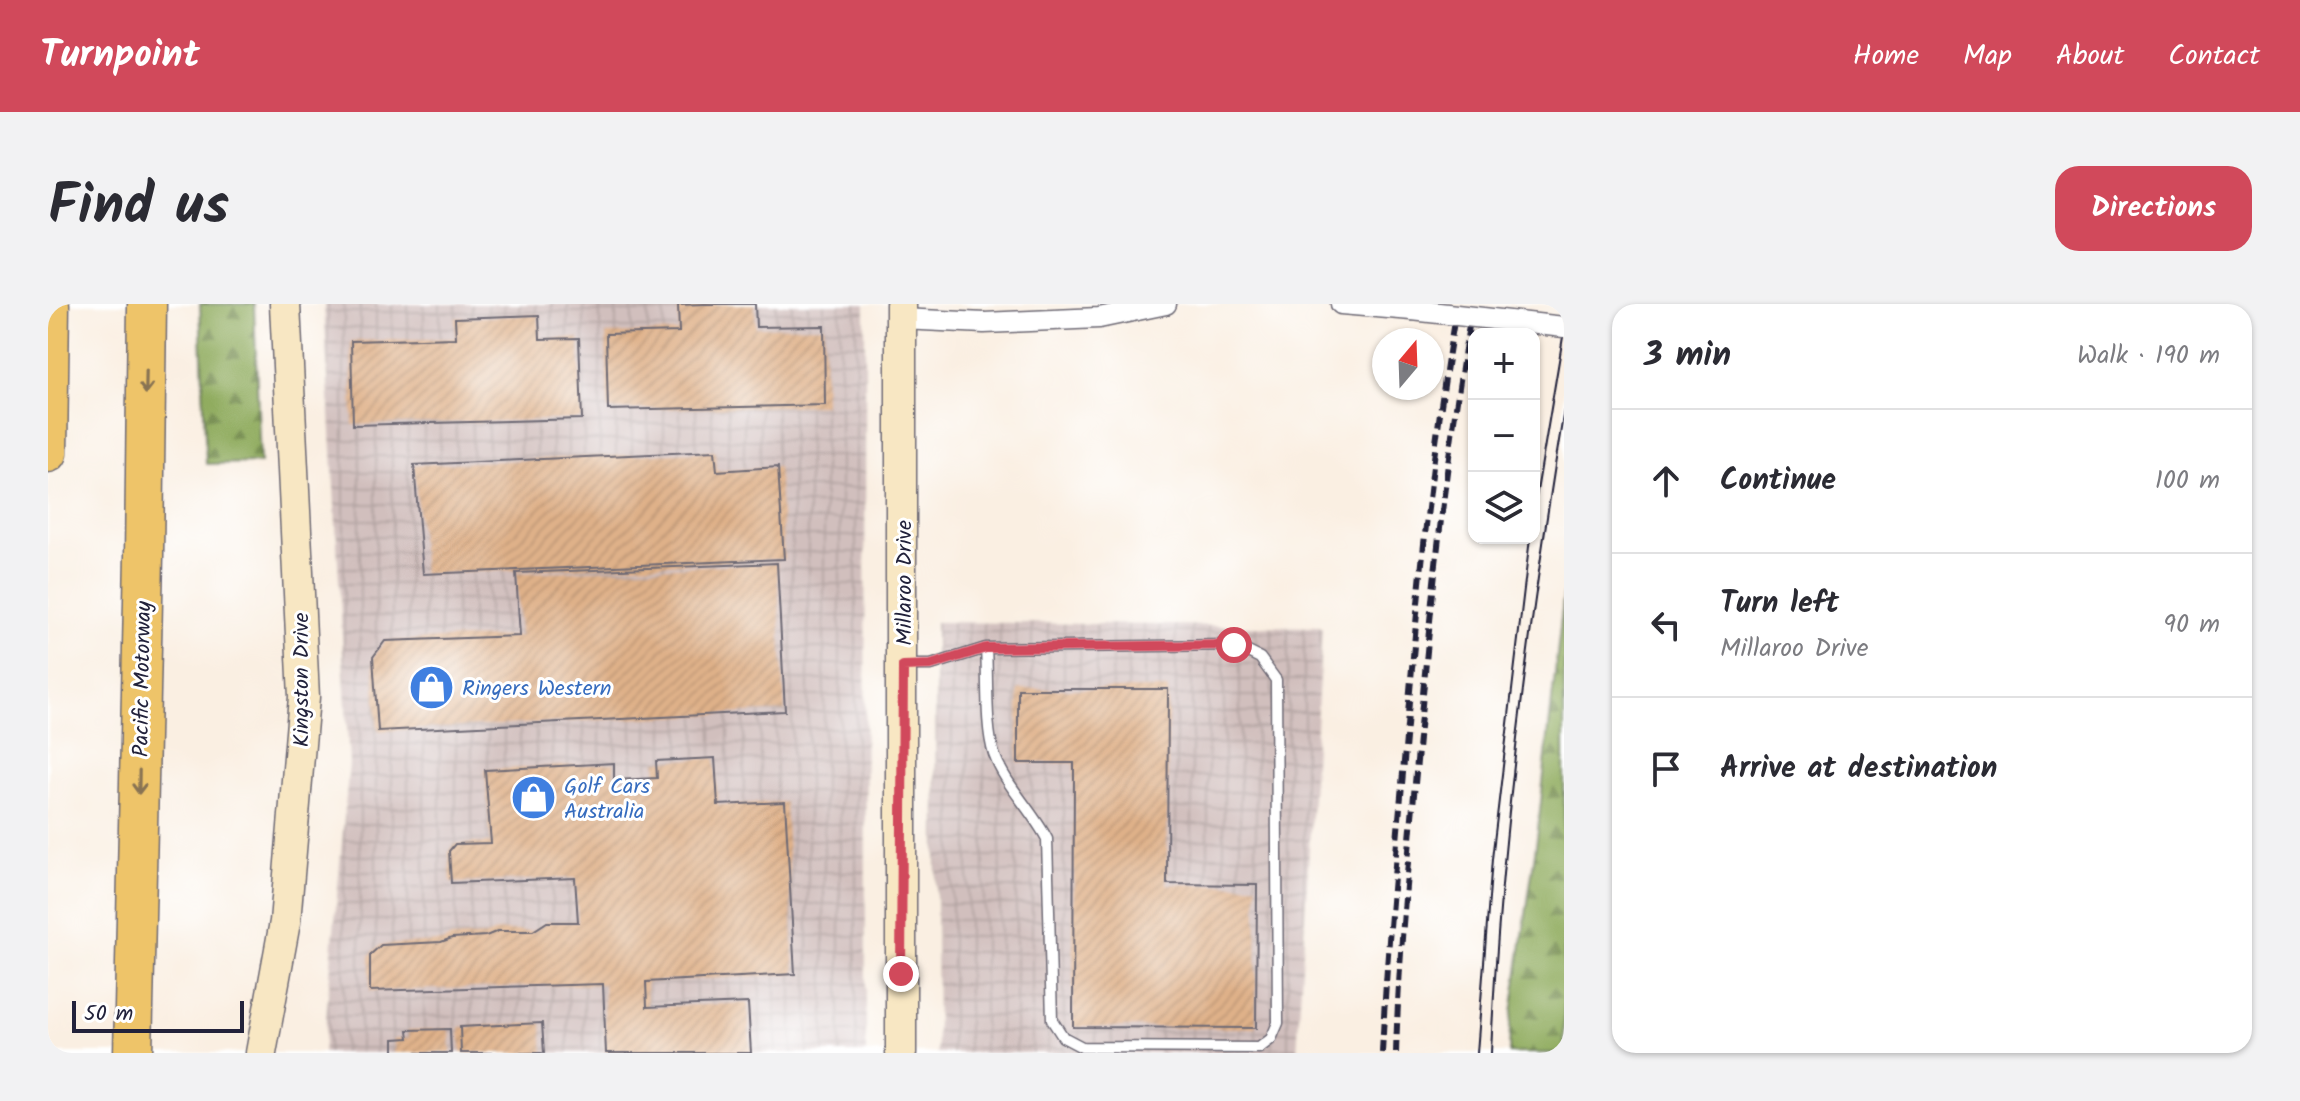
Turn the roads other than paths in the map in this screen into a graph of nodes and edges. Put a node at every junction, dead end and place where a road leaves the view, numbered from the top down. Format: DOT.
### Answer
graph roads {
  1 [pos="50,304"];
  2 [pos="147,304"];
  3 [pos="285,304"];
  4 [pos="1166,304"];
  5 [pos="1341,304"];
  6 [pos="901,311"];
  7 [pos="1564,327"];
  8 [pos="48,453"];
  9 [pos="986,648"];
  10 [pos="903,666"];
  11 [pos="133,1053"];
  12 [pos="261,1053"];
  13 [pos="901,1053"];
  1 -- 8 [label="highway"];
  2 -- 11 [label="highway, Pacific Motorway, one-way"];
  3 -- 12 [label="street, Kingston Drive"];
  4 -- 6 [label="street"];
  5 -- 7 [label="street, bridge"];
  6 -- 10 [label="street, Millaroo Drive"];
  9 -- 9 [label="lane"];
  9 -- 10 [label="lane"];
  10 -- 13 [label="street, Millaroo Drive"];
}
